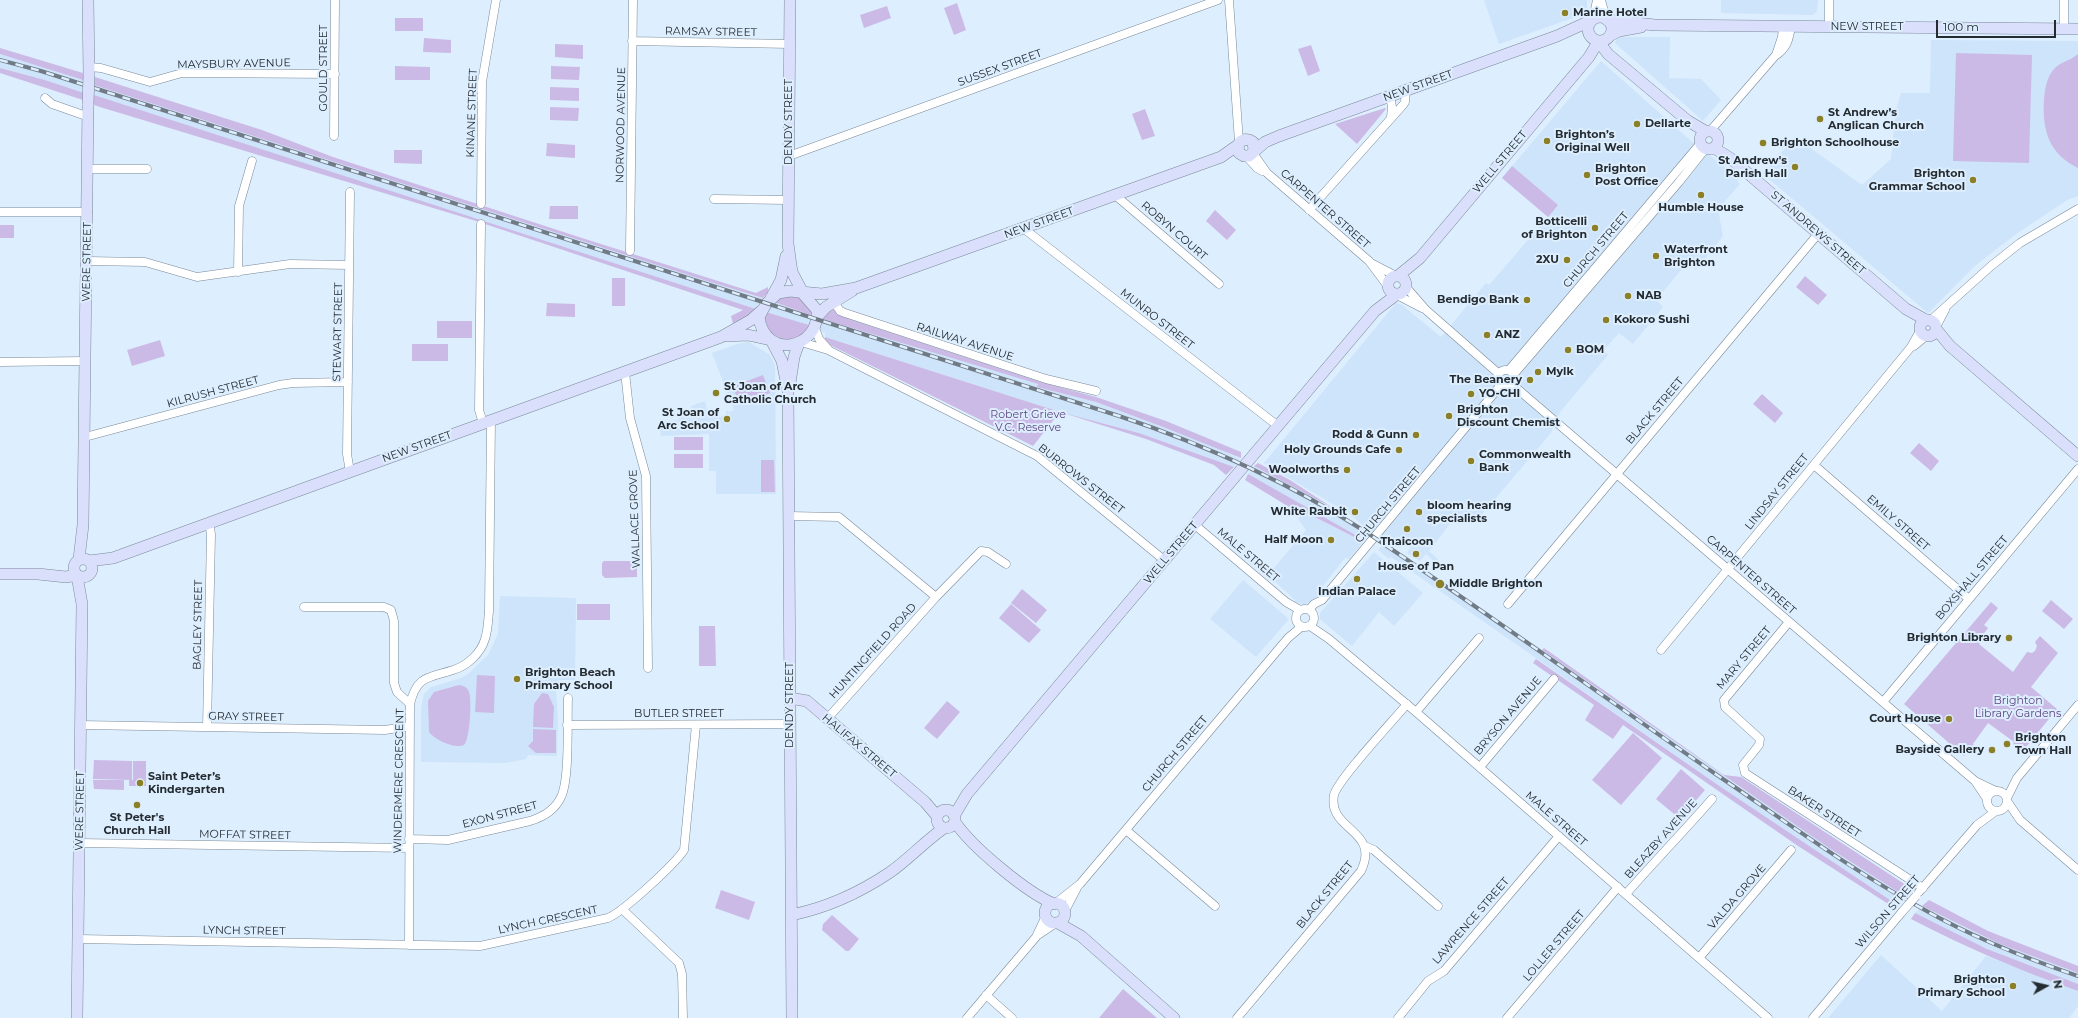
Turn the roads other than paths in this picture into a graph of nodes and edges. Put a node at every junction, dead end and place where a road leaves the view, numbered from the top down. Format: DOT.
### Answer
graph roads {
  1 [pos="88,0"];
  2 [pos="335,0"];
  3 [pos="496,0"];
  4 [pos="633,0"];
  5 [pos="790,0"];
  6 [pos="1218,0"];
  7 [pos="1229,0"];
  8 [pos="1597,0"];
  9 [pos="1602,0"];
  10 [pos="1829,0"];
  11 [pos="2064,0"];
  12 [pos="1607,19"];
  13 [pos="1592,20"];
  14 [pos="1655,25"];
  15 [pos="1787,26"];
  16 [pos="1829,27"];
  17 [pos="2064,29"];
  18 [pos="2078,29"];
  19 [pos="1557,36"];
  20 [pos="1599,38"];
  21 [pos="632,41"];
  22 [pos="790,44"];
  23 [pos="1588,57"];
  24 [pos="1620,62"];
  25 [pos="1580,66"];
  26 [pos="89,71"];
  27 [pos="335,74"];
  28 [pos="1406,90"];
  29 [pos="1390,96"];
  30 [pos="45,98"];
  31 [pos="89,117"];
  32 [pos="1391,117"];
  33 [pos="334,136"];
  34 [pos="1709,139"];
  35 [pos="1246,148"];
  36 [pos="789,156"];
  37 [pos="252,161"];
  38 [pos="88,169"];
  39 [pos="147,170"];
  40 [pos="350,192"];
  41 [pos="1115,195"];
  42 [pos="714,199"];
  43 [pos="788,200"];
  44 [pos="481,204"];
  45 [pos="2078,209"];
  46 [pos="1309,210"];
  47 [pos="0,212"];
  48 [pos="88,212"];
  49 [pos="481,224"];
  50 [pos="1024,228"];
  51 [pos="1818,234"];
  52 [pos="788,244"];
  53 [pos="630,251"];
  54 [pos="87,261"];
  55 [pos="1369,262"];
  56 [pos="350,265"];
  57 [pos="238,272"];
  58 [pos="1402,281"];
  59 [pos="1219,284"];
  60 [pos="1387,285"];
  61 [pos="803,294"];
  62 [pos="1396,295"];
  63 [pos="832,297"];
  64 [pos="771,298"];
  65 [pos="761,310"];
  66 [pos="1426,310"];
  67 [pos="1375,311"];
  68 [pos="815,321"];
  69 [pos="1928,328"];
  70 [pos="721,337"];
  71 [pos="771,340"];
  72 [pos="800,343"];
  73 [pos="828,350"];
  74 [pos="86,361"];
  75 [pos="0,362"];
  76 [pos="625,372"];
  77 [pos="1512,372"];
  78 [pos="1499,374"];
  79 [pos="348,382"];
  80 [pos="1500,386"];
  81 [pos="1514,386"];
  82 [pos="788,391"];
  83 [pos="1096,391"];
  84 [pos="487,422"];
  85 [pos="1278,426"];
  86 [pos="85,437"];
  87 [pos="2078,456"];
  88 [pos="1814,465"];
  89 [pos="2078,469"];
  90 [pos="350,472"];
  91 [pos="1617,474"];
  92 [pos="789,516"];
  93 [pos="209,523"];
  94 [pos="1195,525"];
  95 [pos="1164,560"];
  96 [pos="1006,564"];
  97 [pos="83,568"];
  98 [pos="1728,569"];
  99 [pos="0,574"];
  100 [pos="936,597"];
  101 [pos="1969,599"];
  102 [pos="1508,604"];
  103 [pos="304,606"];
  104 [pos="1305,618"];
  105 [pos="1789,622"];
  106 [pos="1479,638"];
  107 [pos="1661,650"];
  108 [pos="648,668"];
  109 [pos="1554,679"];
  110 [pos="568,698"];
  111 [pos="790,698"];
  112 [pos="1882,702"];
  113 [pos="410,704"];
  114 [pos="1407,704"];
  115 [pos="2078,705"];
  116 [pos="1416,712"];
  117 [pos="827,719"];
  118 [pos="790,724"];
  119 [pos="81,725"];
  120 [pos="567,725"];
  121 [pos="696,725"];
  122 [pos="410,726"];
  123 [pos="208,727"];
  124 [pos="1760,742"];
  125 [pos="1480,767"];
  126 [pos="2017,778"];
  127 [pos="1974,781"];
  128 [pos="1997,791"];
  129 [pos="1712,799"];
  130 [pos="2007,799"];
  131 [pos="1987,801"];
  132 [pos="1998,811"];
  133 [pos="946,819"];
  134 [pos="2020,820"];
  135 [pos="1977,825"];
  136 [pos="1126,830"];
  137 [pos="1559,836"];
  138 [pos="409,839"];
  139 [pos="80,843"];
  140 [pos="1365,846"];
  141 [pos="409,848"];
  142 [pos="1791,850"];
  143 [pos="2078,870"];
  144 [pos="1080,884"];
  145 [pos="1618,887"];
  146 [pos="1923,888"];
  147 [pos="1626,894"];
  148 [pos="1215,906"];
  149 [pos="1438,906"];
  150 [pos="1050,909"];
  151 [pos="622,910"];
  152 [pos="791,915"];
  153 [pos="1061,918"];
  154 [pos="1036,937"];
  155 [pos="78,939"];
  156 [pos="409,945"];
  157 [pos="1699,958"];
  158 [pos="986,995"];
  159 [pos="1813,1016"];
  160 [pos="77,1018"];
  161 [pos="682,1018"];
  162 [pos="792,1018"];
  163 [pos="967,1018"];
  164 [pos="1012,1018"];
  165 [pos="1174,1018"];
  166 [pos="1237,1018"];
  167 [pos="1398,1018"];
  168 [pos="1507,1018"];
  169 [pos="1768,1018"];
  1 -- 26 [label="street, WERE STREET"];
  2 -- 27 [label="street, GOULD STREET"];
  3 -- 44 [label="street, KINANE STREET"];
  4 -- 21 [label="street, NORWOOD AVENUE"];
  5 -- 22 [label="street, DENDY STREET"];
  6 -- 36 [label="street, SUSSEX STREET"];
  7 -- 35 [label="street"];
  8 -- 13 [label="street"];
  9 -- 12 [label="street"];
  10 -- 16 [label="street"];
  11 -- 17 [label="street"];
  12 -- 13 [label="street, NEW STREET"];
  12 -- 14 [label="street, NEW STREET"];
  12 -- 20 [label="street, ST ANDREWS STREET"];
  13 -- 19 [label="street, NEW STREET"];
  13 -- 20 [label="street"];
  14 -- 15 [label="street, NEW STREET"];
  14 -- 20 [label="street, NEW STREET"];
  15 -- 16 [label="street, NEW STREET"];
  15 -- 34 [label="street, CHURCH STREET"];
  16 -- 17 [label="street, NEW STREET"];
  17 -- 18 [label="street, NEW STREET"];
  19 -- 20 [label="street, NEW STREET"];
  19 -- 28 [label="street, NEW STREET"];
  20 -- 23 [label="street, WELL STREET"];
  20 -- 24 [label="street, ST ANDREWS STREET"];
  20 -- 25 [label="street, WELL STREET"];
  21 -- 22 [label="street, RAMSAY STREET"];
  21 -- 53 [label="street, NORWOOD AVENUE"];
  22 -- 36 [label="street, DENDY STREET"];
  23 -- 24 [label="street"];
  23 -- 25 [label="street, WELL STREET"];
  24 -- 34 [label="street, ST ANDREWS STREET"];
  25 -- 58 [label="street, WELL STREET"];
  26 -- 27 [label="street, MAYSBURY AVENUE"];
  26 -- 31 [label="street, WERE STREET, bridge"];
  27 -- 33 [label="street, GOULD STREET"];
  28 -- 29 [label="street, NEW STREET"];
  28 -- 32 [label="street"];
  29 -- 32 [label="street"];
  29 -- 35 [label="street, NEW STREET"];
  30 -- 31 [label="street"];
  31 -- 38 [label="street, WERE STREET"];
  32 -- 46 [label="street"];
  34 -- 51 [label="street, ST ANDREWS STREET"];
  34 -- 77 [label="street, CHURCH STREET"];
  35 -- 41 [label="street, NEW STREET"];
  35 -- 46 [label="street, CARPENTER STREET"];
  36 -- 43 [label="street, DENDY STREET"];
  37 -- 57 [label="street"];
  38 -- 39 [label="street"];
  38 -- 48 [label="street, WERE STREET"];
  40 -- 56 [label="street, STEWART STREET"];
  41 -- 50 [label="street, NEW STREET"];
  41 -- 59 [label="street, ROBYN COURT"];
  42 -- 43 [label="street"];
  43 -- 52 [label="street, DENDY STREET"];
  45 -- 69 [label="street, LINDSAY STREET"];
  46 -- 55 [label="street, CARPENTER STREET"];
  47 -- 48 [label="street"];
  48 -- 54 [label="street, WERE STREET"];
  49 -- 84 [label="street"];
  50 -- 63 [label="street, NEW STREET"];
  50 -- 85 [label="street, MUNRO STREET"];
  51 -- 69 [label="street, ST ANDREWS STREET"];
  51 -- 91 [label="street, BLACK STREET"];
  52 -- 61 [label="street, DENDY STREET"];
  52 -- 64 [label="street, DENDY STREET"];
  54 -- 57 [label="street"];
  54 -- 74 [label="street, WERE STREET"];
  55 -- 58 [label="street, CARPENTER STREET"];
  55 -- 60 [label="street, CARPENTER STREET"];
  56 -- 57 [label="street"];
  56 -- 79 [label="street, STEWART STREET"];
  58 -- 60 [label="street"];
  58 -- 62 [label="street"];
  58 -- 66 [label="street, CARPENTER STREET"];
  60 -- 62 [label="street"];
  60 -- 67 [label="street, WELL STREET"];
  61 -- 63 [label="street, NEW STREET"];
  61 -- 64 [label="street"];
  61 -- 68 [label="street"];
  62 -- 66 [label="street, CARPENTER STREET"];
  62 -- 67 [label="street, WELL STREET"];
  63 -- 68 [label="street, NEW STREET"];
  63 -- 83 [label="street, RAILWAY AVENUE"];
  64 -- 65 [label="street"];
  65 -- 70 [label="street, NEW STREET"];
  65 -- 71 [label="street"];
  66 -- 78 [label="street, CARPENTER STREET"];
  67 -- 85 [label="street, WELL STREET"];
  68 -- 72 [label="street"];
  68 -- 73 [label="street, BURROWS STREET"];
  69 -- 87 [label="street, ST ANDREWS STREET"];
  69 -- 88 [label="street, LINDSAY STREET"];
  70 -- 71 [label="street, NEW STREET"];
  70 -- 76 [label="street, NEW STREET"];
  71 -- 72 [label="street"];
  71 -- 82 [label="street, DENDY STREET"];
  72 -- 73 [label="street, BURROWS STREET"];
  72 -- 82 [label="street, DENDY STREET"];
  73 -- 95 [label="street, BURROWS STREET"];
  74 -- 75 [label="street"];
  74 -- 86 [label="street, WERE STREET"];
  76 -- 84 [label="street, NEW STREET"];
  76 -- 108 [label="street, WALLACE GROVE"];
  77 -- 78 [label="street"];
  77 -- 81 [label="street"];
  78 -- 80 [label="street"];
  79 -- 86 [label="street, KILRUSH STREET"];
  79 -- 90 [label="street, STEWART STREET"];
  80 -- 81 [label="street"];
  80 -- 104 [label="street, CHURCH STREET"];
  81 -- 91 [label="street, CARPENTER STREET"];
  82 -- 92 [label="street, DENDY STREET"];
  84 -- 90 [label="street, NEW STREET"];
  84 -- 113 [label="street, WINDERMERE CRESCENT"];
  85 -- 94 [label="street, WELL STREET"];
  86 -- 97 [label="street, WERE STREET"];
  88 -- 98 [label="street, LINDSAY STREET"];
  88 -- 101 [label="street, EMILY STREET"];
  89 -- 101 [label="street, BOXSHALL STREET"];
  90 -- 93 [label="street, NEW STREET"];
  91 -- 98 [label="street, CARPENTER STREET"];
  91 -- 102 [label="street, BLACK STREET"];
  92 -- 100 [label="street"];
  92 -- 111 [label="street, DENDY STREET"];
  93 -- 97 [label="street, NEW STREET"];
  93 -- 123 [label="street, BAGLEY STREET"];
  94 -- 95 [label="street, WELL STREET"];
  94 -- 104 [label="street, MALE STREET"];
  95 -- 133 [label="street, WELL STREET"];
  96 -- 100 [label="street, HUNTINGFIELD ROAD"];
  97 -- 99 [label="street, NEW STREET"];
  97 -- 119 [label="street, WERE STREET"];
  98 -- 105 [label="street, CARPENTER STREET"];
  98 -- 107 [label="street, LINDSAY STREET"];
  100 -- 117 [label="street, HUNTINGFIELD ROAD"];
  101 -- 112 [label="street, BOXSHALL STREET"];
  103 -- 113 [label="street"];
  104 -- 114 [label="street, MALE STREET"];
  104 -- 136 [label="street, CHURCH STREET"];
  105 -- 112 [label="street, CARPENTER STREET"];
  105 -- 124 [label="street, MARY STREET"];
  106 -- 116 [label="street"];
  109 -- 125 [label="street, BRYSON AVENUE"];
  110 -- 120 [label="street, EXON STREET"];
  111 -- 117 [label="street, HALIFAX STREET"];
  111 -- 118 [label="street, DENDY STREET"];
  112 -- 127 [label="street, CARPENTER STREET"];
  113 -- 122 [label="street, WINDERMERE CRESCENT"];
  114 -- 116 [label="street, MALE STREET"];
  114 -- 140 [label="street"];
  115 -- 126 [label="street"];
  116 -- 125 [label="street, MALE STREET"];
  117 -- 133 [label="street, HALIFAX STREET"];
  118 -- 121 [label="street, BUTLER STREET"];
  118 -- 152 [label="street, DENDY STREET"];
  119 -- 123 [label="street, GRAY STREET"];
  119 -- 139 [label="street, WERE STREET"];
  120 -- 121 [label="street, BUTLER STREET"];
  120 -- 138 [label="street, EXON STREET"];
  121 -- 151 [label="street, LYNCH CRESCENT"];
  122 -- 123 [label="street, GRAY STREET"];
  122 -- 138 [label="street, WINDERMERE CRESCENT"];
  124 -- 146 [label="street, BAKER STREET"];
  125 -- 137 [label="street, MALE STREET"];
  126 -- 128 [label="street"];
  126 -- 130 [label="street"];
  127 -- 128 [label="street, CARPENTER STREET"];
  127 -- 131 [label="street, CARPENTER STREET"];
  128 -- 130 [label="street"];
  128 -- 131 [label="street"];
  129 -- 147 [label="street, BLEAZBY AVENUE"];
  130 -- 132 [label="street"];
  130 -- 134 [label="street"];
  131 -- 132 [label="street"];
  131 -- 135 [label="street, WILSON STREET"];
  132 -- 134 [label="street"];
  132 -- 135 [label="street, WILSON STREET"];
  133 -- 150 [label="street, HALIFAX STREET"];
  133 -- 152 [label="street, WELL STREET"];
  134 -- 143 [label="street"];
  135 -- 146 [label="street, WILSON STREET"];
  136 -- 144 [label="street, CHURCH STREET"];
  136 -- 148 [label="street"];
  137 -- 145 [label="street, MALE STREET"];
  137 -- 167 [label="street, LAWRENCE STREET"];
  138 -- 141 [label="street, WINDERMERE CRESCENT"];
  139 -- 141 [label="street, MOFFAT STREET"];
  139 -- 155 [label="street, WERE STREET"];
  140 -- 149 [label="street"];
  140 -- 166 [label="street, BLACK STREET"];
  141 -- 156 [label="street, WINDERMERE CRESCENT"];
  142 -- 157 [label="street, VALDA GROVE"];
  144 -- 150 [label="street, CHURCH STREET"];
  144 -- 153 [label="street, CHURCH STREET"];
  145 -- 147 [label="street, MALE STREET"];
  145 -- 168 [label="street, LOLLER STREET"];
  146 -- 159 [label="street, WILSON STREET, bridge"];
  147 -- 157 [label="street, MALE STREET"];
  150 -- 153 [label="street"];
  150 -- 153 [label="street"];
  150 -- 154 [label="street, CHURCH STREET"];
  151 -- 156 [label="street, LYNCH CRESCENT"];
  151 -- 161 [label="street"];
  152 -- 162 [label="street, DENDY STREET"];
  153 -- 154 [label="street, CHURCH STREET"];
  153 -- 165 [label="street"];
  154 -- 158 [label="street, CHURCH STREET"];
  155 -- 156 [label="street, LYNCH STREET"];
  155 -- 160 [label="street, WERE STREET"];
  157 -- 169 [label="street, MALE STREET"];
  158 -- 163 [label="street, CHURCH STREET"];
  158 -- 164 [label="street"];
}
